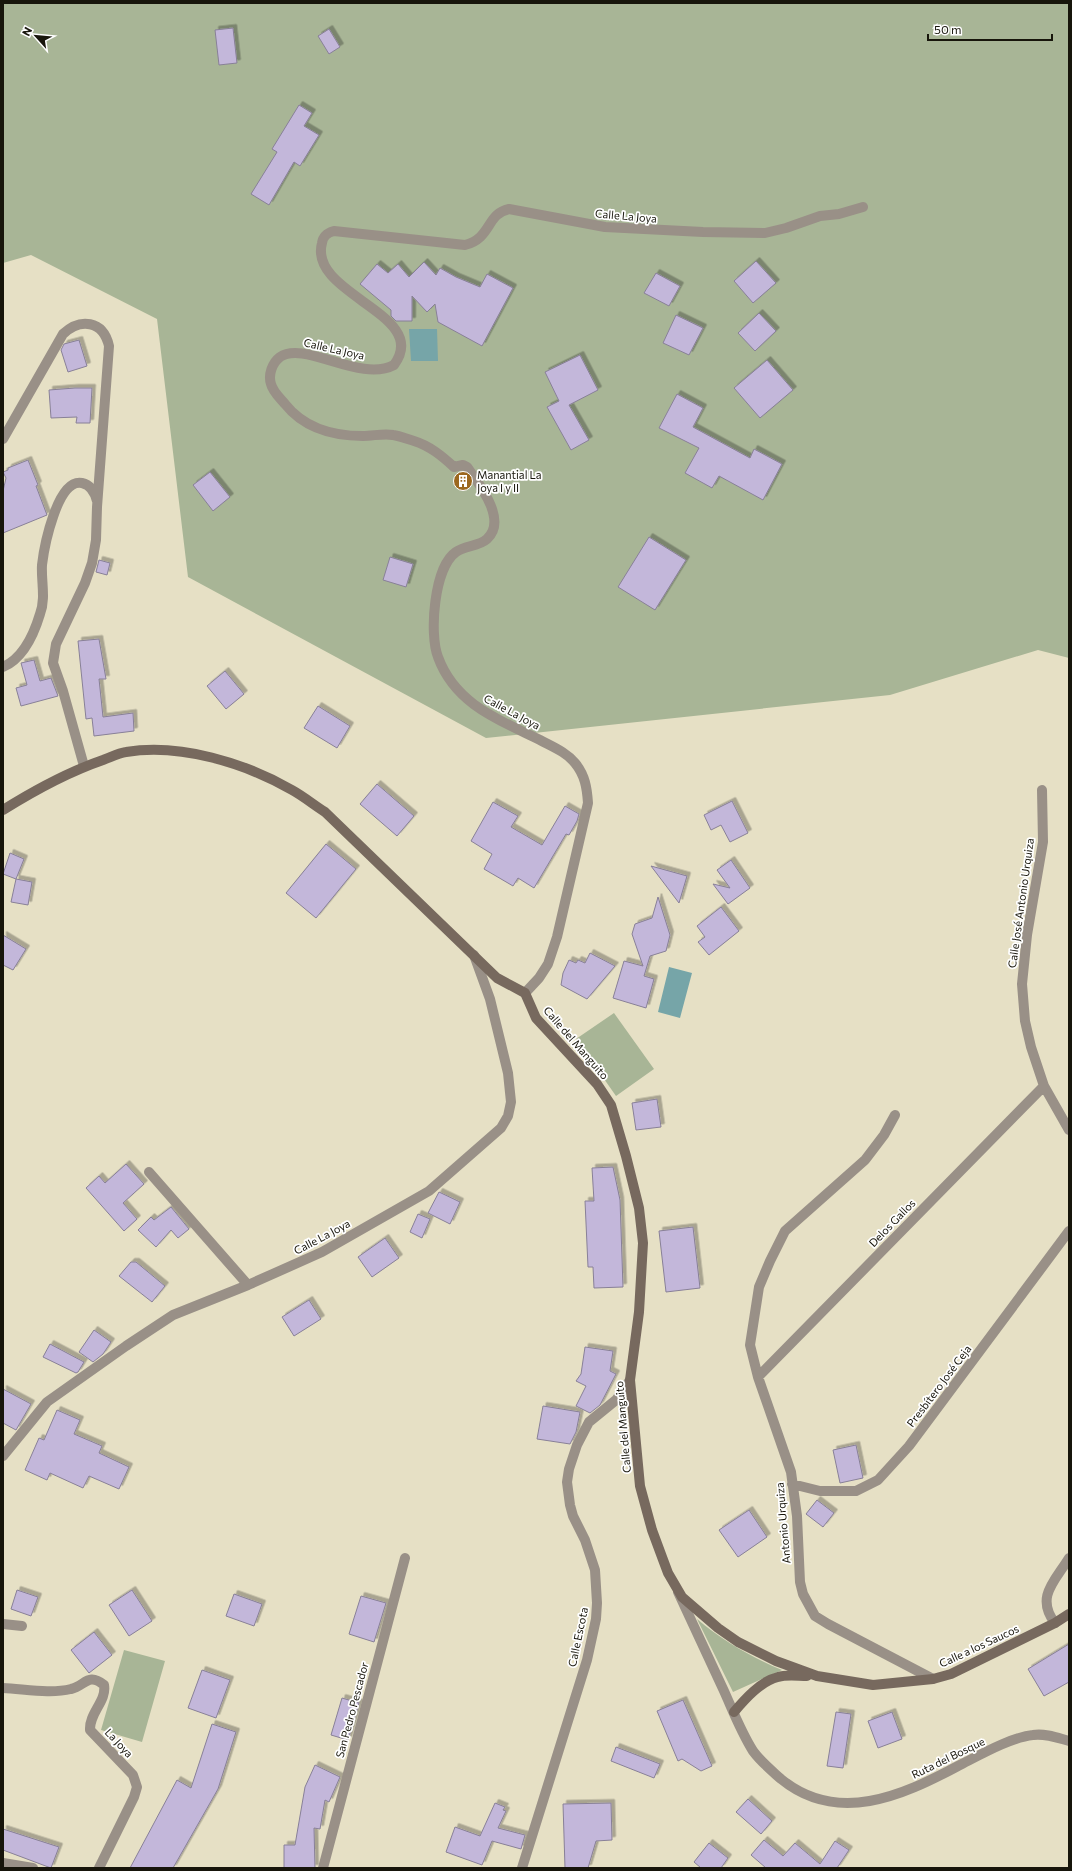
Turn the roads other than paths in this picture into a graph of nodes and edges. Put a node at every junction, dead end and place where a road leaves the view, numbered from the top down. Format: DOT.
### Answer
graph roads {
  1 [pos="863,208"];
  2 [pos="3,439"];
  3 [pos="96,507"];
  4 [pos="3,667"];
  5 [pos="84,766"];
  6 [pos="1042,790"];
  7 [pos="3,810"];
  8 [pos="474,955"];
  9 [pos="525,993"];
  10 [pos="1044,1086"];
  11 [pos="895,1115"];
  12 [pos="1069,1130"];
  13 [pos="149,1172"];
  14 [pos="1069,1231"];
  15 [pos="248,1285"];
  16 [pos="758,1377"];
  17 [pos="630,1380"];
  18 [pos="3,1456"];
  19 [pos="792,1484"];
  20 [pos="405,1558"];
  21 [pos="1069,1558"];
  22 [pos="668,1573"];
  23 [pos="1069,1614"];
  24 [pos="1055,1623"];
  25 [pos="3,1624"];
  26 [pos="22,1626"];
  27 [pos="817,1676"];
  28 [pos="933,1679"];
  29 [pos="3,1688"];
  30 [pos="734,1712"];
  31 [pos="1069,1741"];
  32 [pos="3,1863"];
  33 [pos="33,1868"];
  34 [pos="99,1868"];
  35 [pos="323,1868"];
  36 [pos="522,1868"];
  1 -- 9 [label="street, Calle La Joya"];
  2 -- 3 [label="street"];
  3 -- 4 [label="street"];
  3 -- 5 [label="street"];
  5 -- 7 [label="main road"];
  5 -- 8 [label="main road"];
  6 -- 10 [label="street, Calle José Antonio Urquiza"];
  8 -- 9 [label="main road"];
  8 -- 15 [label="street, Calle La Joya"];
  9 -- 17 [label="main road, Calle del Manguito"];
  10 -- 12 [label="street, Calle José Antonio Urquiza"];
  10 -- 16 [label="street, Delos Gallos"];
  11 -- 16 [label="street, Antonio Urquiza"];
  13 -- 15 [label="street"];
  14 -- 19 [label="street, Presbítero José Ceja"];
  15 -- 18 [label="street, Calle La Joya"];
  16 -- 19 [label="street, Antonio Urquiza"];
  17 -- 22 [label="main road, Calle del Manguito"];
  17 -- 36 [label="street, Calle Escota"];
  19 -- 28 [label="street, Antonio Urquiza"];
  20 -- 35 [label="street, San Pedro Pescador"];
  21 -- 24 [label="street"];
  22 -- 27 [label="main road, Calle a los Saucos"];
  22 -- 30 [label="street, Ruta del Bosque"];
  23 -- 24 [label="main road, Calle a los Saucos"];
  24 -- 28 [label="main road, Calle a los Saucos"];
  25 -- 26 [label="street"];
  27 -- 28 [label="main road, Calle a los Saucos"];
  27 -- 30 [label="main road"];
  29 -- 34 [label="street, La Joya"];
  30 -- 31 [label="street, Ruta del Bosque"];
  32 -- 33 [label="street"];
}
